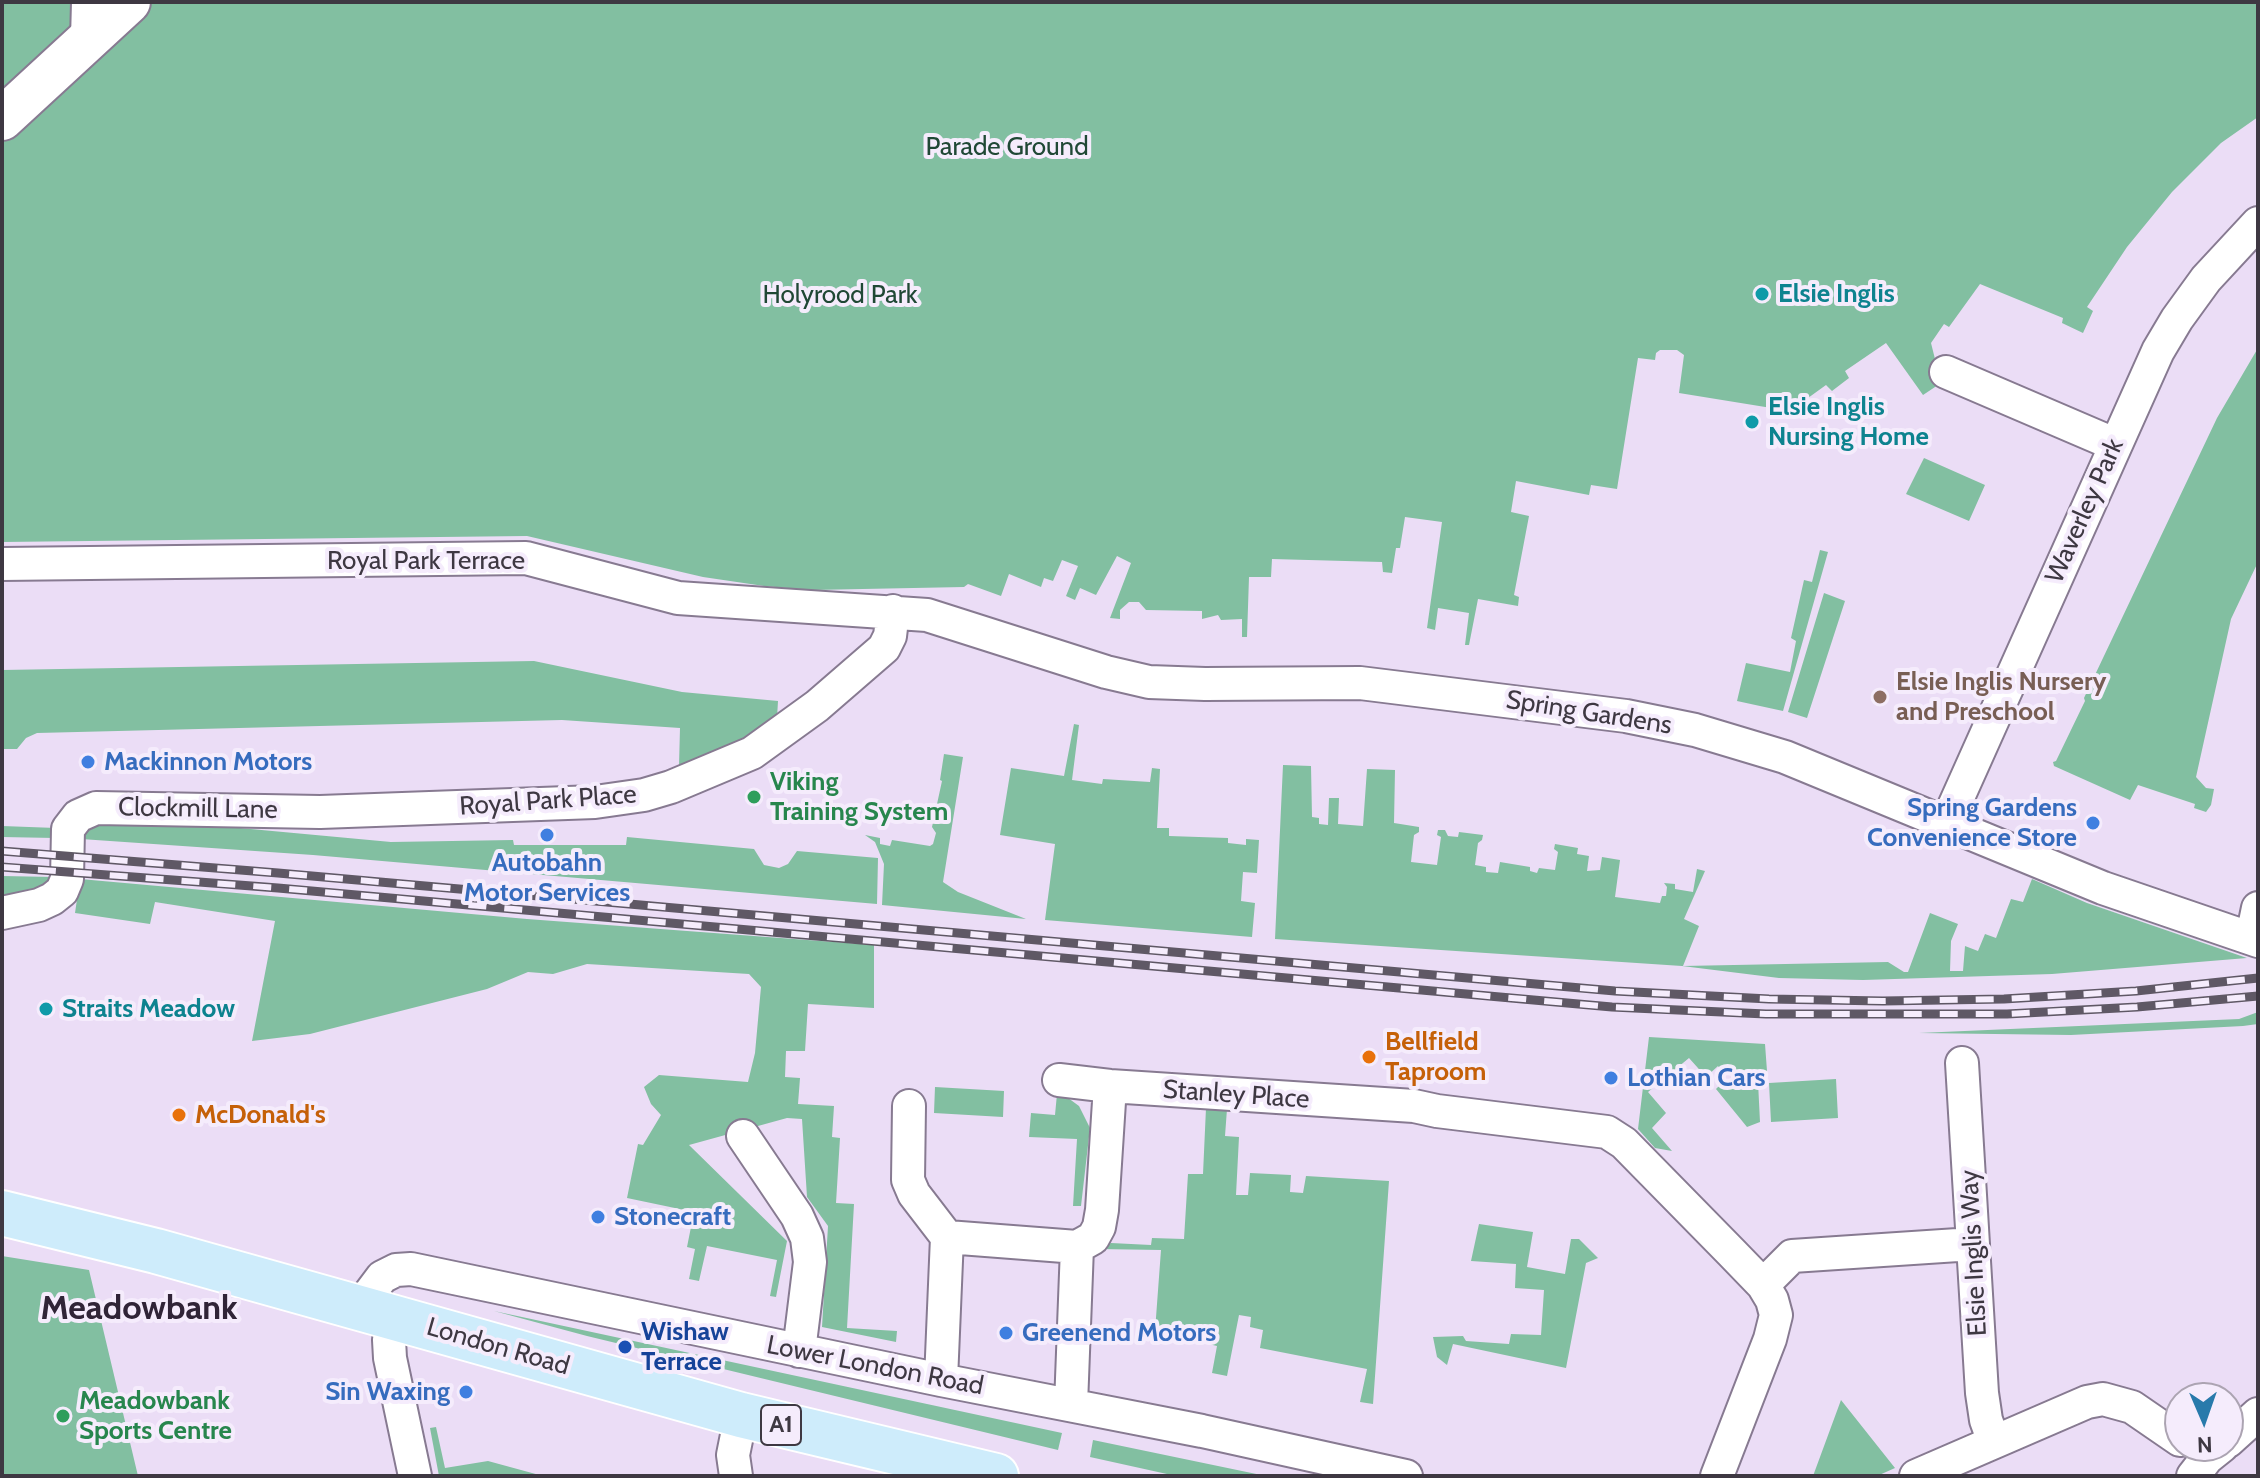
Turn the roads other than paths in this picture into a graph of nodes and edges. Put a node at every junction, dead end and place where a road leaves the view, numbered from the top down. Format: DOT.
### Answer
graph roads {
  1 [pos="129,2"];
  2 [pos="87,21"];
  3 [pos="2,119"];
  4 [pos="2258,223"];
  5 [pos="1946,372"];
  6 [pos="2114,444"];
  7 [pos="2,564"];
  8 [pos="893,611"];
  9 [pos="320,812"];
  10 [pos="1947,822"];
  11 [pos="2,913"];
  12 [pos="2256,929"];
  13 [pos="1962,1063"];
  14 [pos="1059,1080"];
  15 [pos="1110,1086"];
  16 [pos="909,1106"];
  17 [pos="743,1136"];
  18 [pos="2,1213"];
  19 [pos="947,1237"];
  20 [pos="1973,1244"];
  21 [pos="1077,1247"];
  22 [pos="1763,1285"];
  23 [pos="380,1314"];
  24 [pos="799,1351"];
  25 [pos="941,1380"];
  26 [pos="1071,1405"];
  27 [pos="741,1415"];
  28 [pos="2164,1429"];
  29 [pos="1994,1442"];
  30 [pos="415,1476"];
  31 [pos="736,1476"];
  32 [pos="996,1476"];
  33 [pos="1406,1476"];
  34 [pos="1717,1476"];
  35 [pos="1916,1476"];
  1 -- 2 [label="street"];
  2 -- 3 [label="street"];
  4 -- 6 [label="street, Waverley Park"];
  5 -- 6 [label="street"];
  6 -- 10 [label="street, Waverley Park"];
  7 -- 8 [label="street, Royal Park Terrace"];
  8 -- 9 [label="street, Royal Park Place"];
  8 -- 10 [label="street, Spring Gardens"];
  9 -- 11 [label="street, Clockmill Lane"];
  10 -- 12 [label="street, Spring Gardens"];
  13 -- 20 [label="street, Elsie Inglis Way"];
  14 -- 15 [label="street, Stanley Place"];
  15 -- 21 [label="street"];
  15 -- 22 [label="street, Stanley Place"];
  16 -- 19 [label="street"];
  17 -- 24 [label="street"];
  18 -- 23 [label="main road, London Road / A1"];
  19 -- 21 [label="street"];
  19 -- 25 [label="street"];
  20 -- 22 [label="street"];
  20 -- 29 [label="street, Elsie Inglis Way"];
  21 -- 26 [label="street"];
  22 -- 34 [label="street"];
  23 -- 24 [label="street, Lower London Road"];
  23 -- 27 [label="main road, London Road / A1"];
  23 -- 30 [label="street"];
  24 -- 25 [label="street, Lower London Road"];
  25 -- 26 [label="street, Lower London Road"];
  26 -- 33 [label="street, Lower London Road"];
  27 -- 31 [label="street"];
  27 -- 32 [label="main road, London Road / A1"];
  28 -- 29 [label="street"];
  29 -- 35 [label="street"];
}
